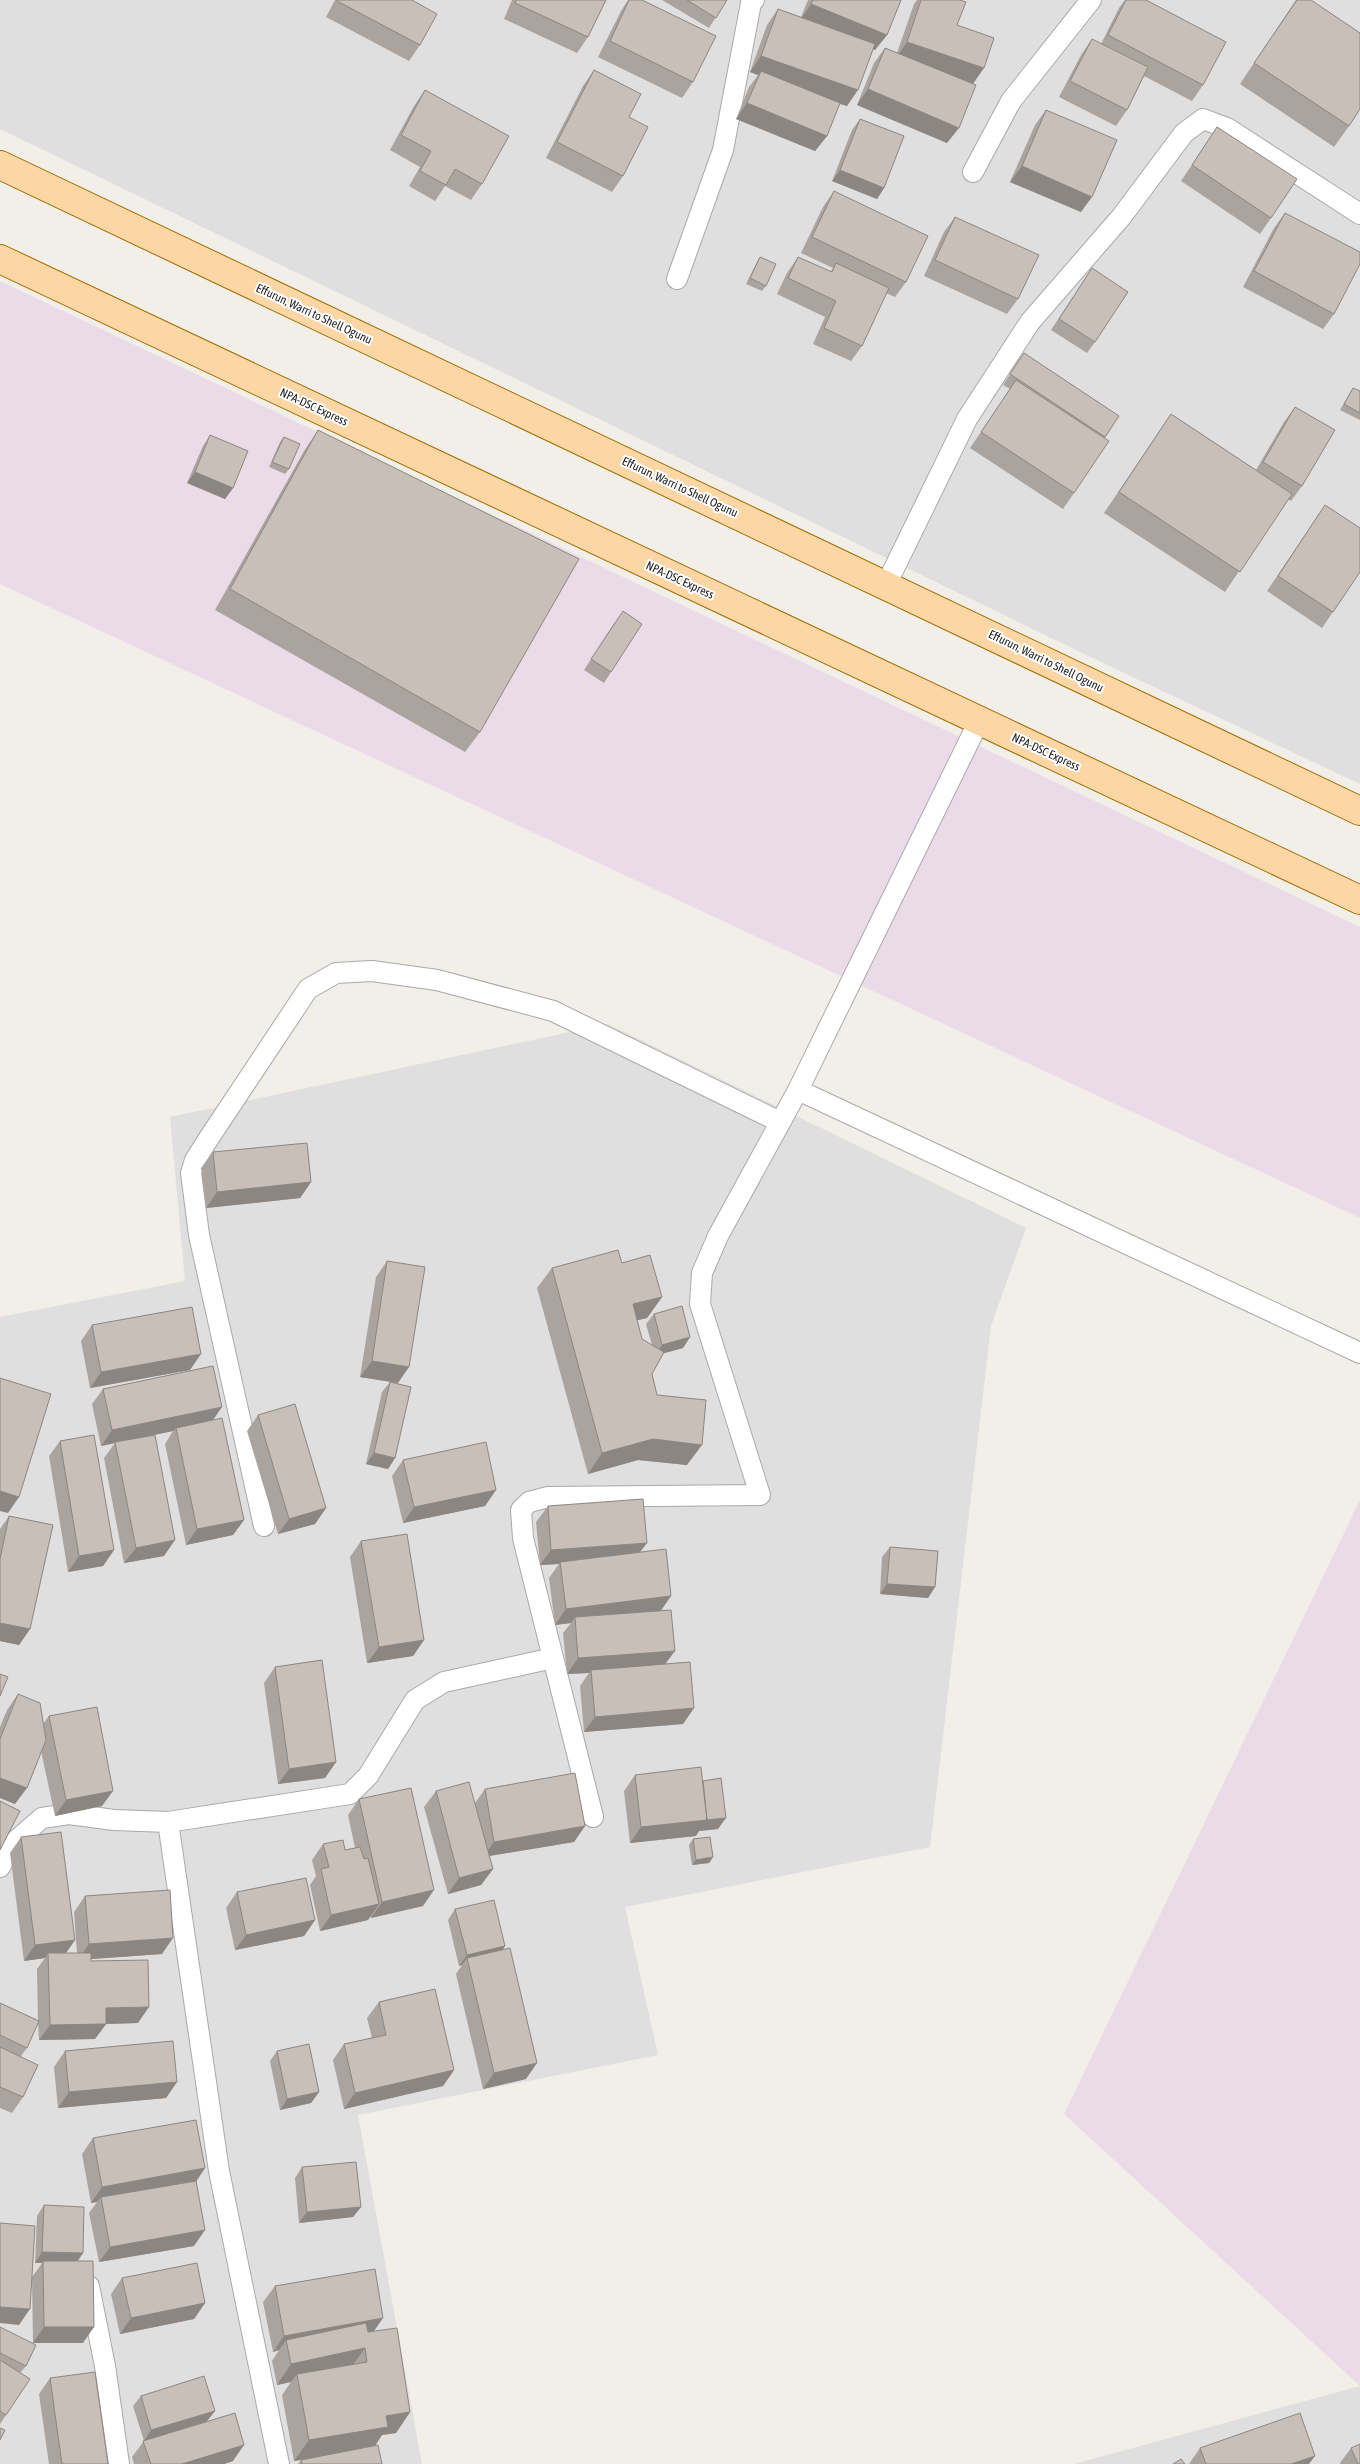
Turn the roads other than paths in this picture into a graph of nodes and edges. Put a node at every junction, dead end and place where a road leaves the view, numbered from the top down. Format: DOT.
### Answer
graph roads {
  1 [pos="754,0"];
  2 [pos="1091,0"];
  3 [pos="0,165"];
  4 [pos="972,172"];
  5 [pos="1360,214"];
  6 [pos="0,259"];
  7 [pos="677,279"];
  8 [pos="886,585"];
  9 [pos="979,721"];
  10 [pos="1360,811"];
  11 [pos="1360,900"];
  12 [pos="798,1090"];
  13 [pos="780,1122"];
  14 [pos="1360,1353"];
  15 [pos="264,1526"];
  16 [pos="553,1658"];
  17 [pos="593,1817"];
  18 [pos="168,1822"];
  19 [pos="0,1866"];
  20 [pos="86,2272"];
  21 [pos="119,2464"];
  22 [pos="280,2464"];
  1 -- 7 [label="street"];
  2 -- 4 [label="street"];
  3 -- 8 [label="main road, Effurun, Warri to Shell Ogunu"];
  5 -- 8 [label="street"];
  6 -- 9 [label="main road, NPA-DSC Express"];
  8 -- 10 [label="main road, Effurun, Warri to Shell Ogunu"];
  9 -- 11 [label="main road, NPA-DSC Express"];
  9 -- 12 [label="street"];
  12 -- 13 [label="street"];
  12 -- 14 [label="street"];
  13 -- 15 [label="street"];
  13 -- 16 [label="street"];
  16 -- 17 [label="street"];
  16 -- 18 [label="street"];
  18 -- 19 [label="street"];
  18 -- 22 [label="street"];
  20 -- 21 [label="street"];
}
